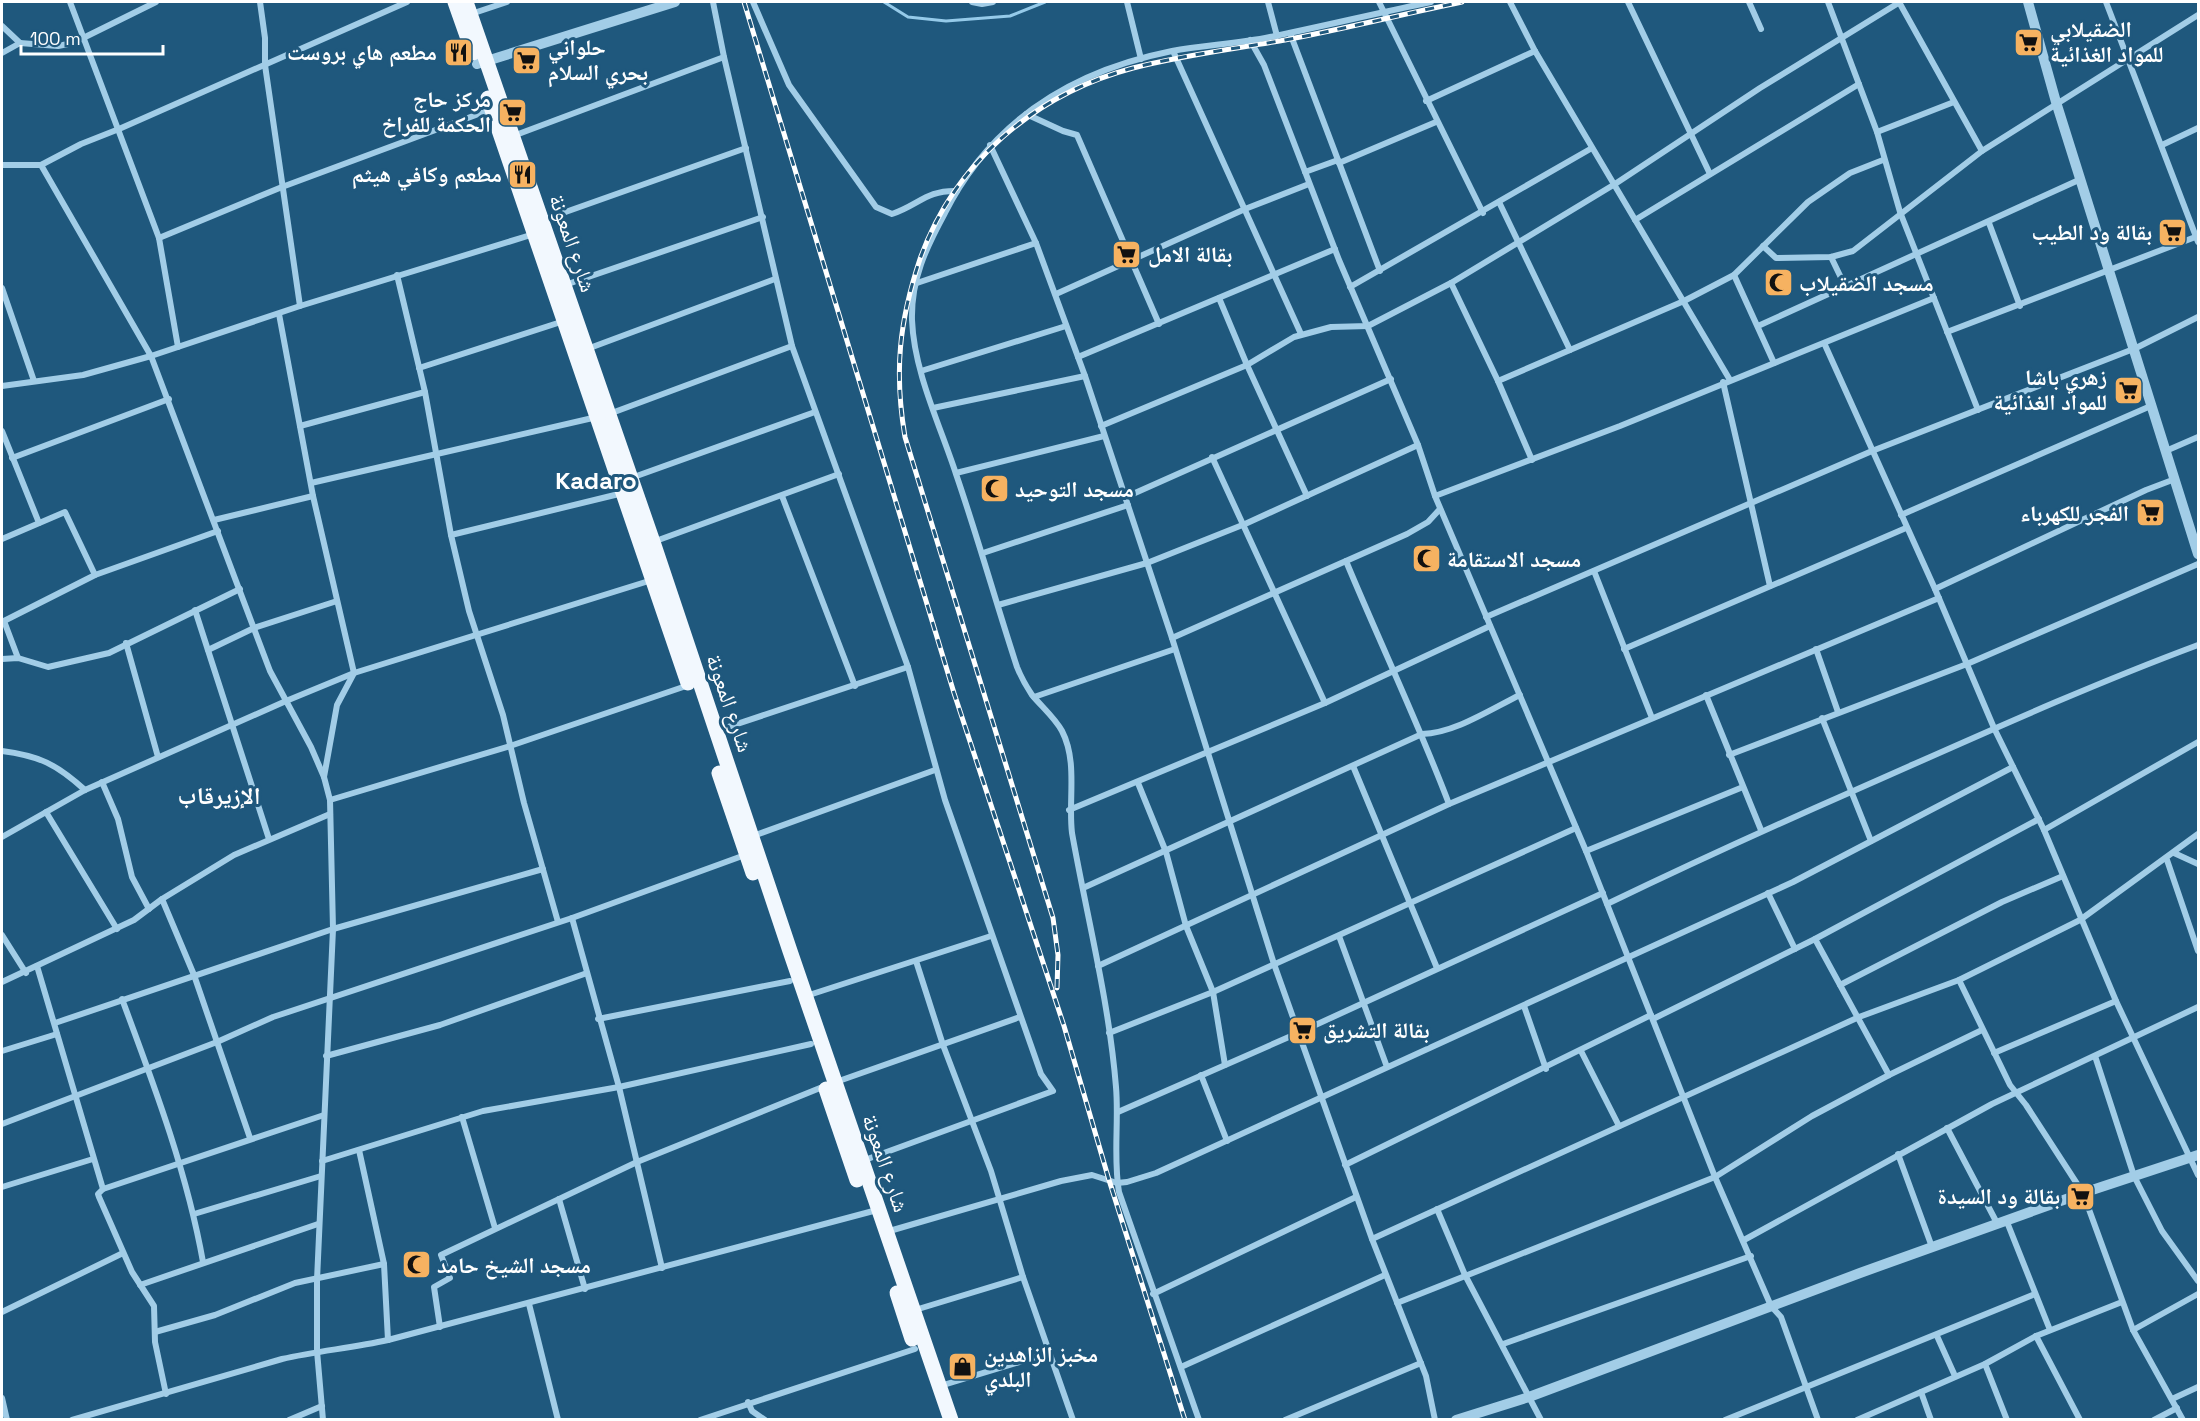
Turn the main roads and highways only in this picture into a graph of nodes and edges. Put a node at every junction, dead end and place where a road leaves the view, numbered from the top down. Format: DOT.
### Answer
graph roads {
  1 [pos="455,2"];
  2 [pos="468,8"];
  3 [pos="482,63"];
  4 [pos="538,227"];
  5 [pos="594,390"];
  6 [pos="602,416"];
  7 [pos="658,578"];
  8 [pos="830,1084"];
  9 [pos="874,1211"];
  10 [pos="940,1419"];
  11 [pos="951,1419"];
  1 -- 3 [label="highway, شارع المعونة"];
  2 -- 3 [label="highway, شارع المعونة"];
  3 -- 4 [label="highway, شارع المعونة"];
  3 -- 4 [label="highway, شارع المعونة"];
  4 -- 5 [label="highway, شارع المعونة"];
  4 -- 5 [label="highway, شارع المعونة"];
  5 -- 6 [label="highway, شارع المعونة"];
  6 -- 7 [label="highway, شارع المعونة"];
  6 -- 7 [label="highway, شارع المعونة"];
  7 -- 8 [label="highway, شارع المعونة"];
  7 -- 8 [label="highway, شارع المعونة"];
  8 -- 9 [label="highway, شارع المعونة"];
  8 -- 9 [label="highway, شارع المعونة"];
  9 -- 10 [label="highway, شارع المعونة"];
  9 -- 11 [label="highway, شارع المعونة"];
}
